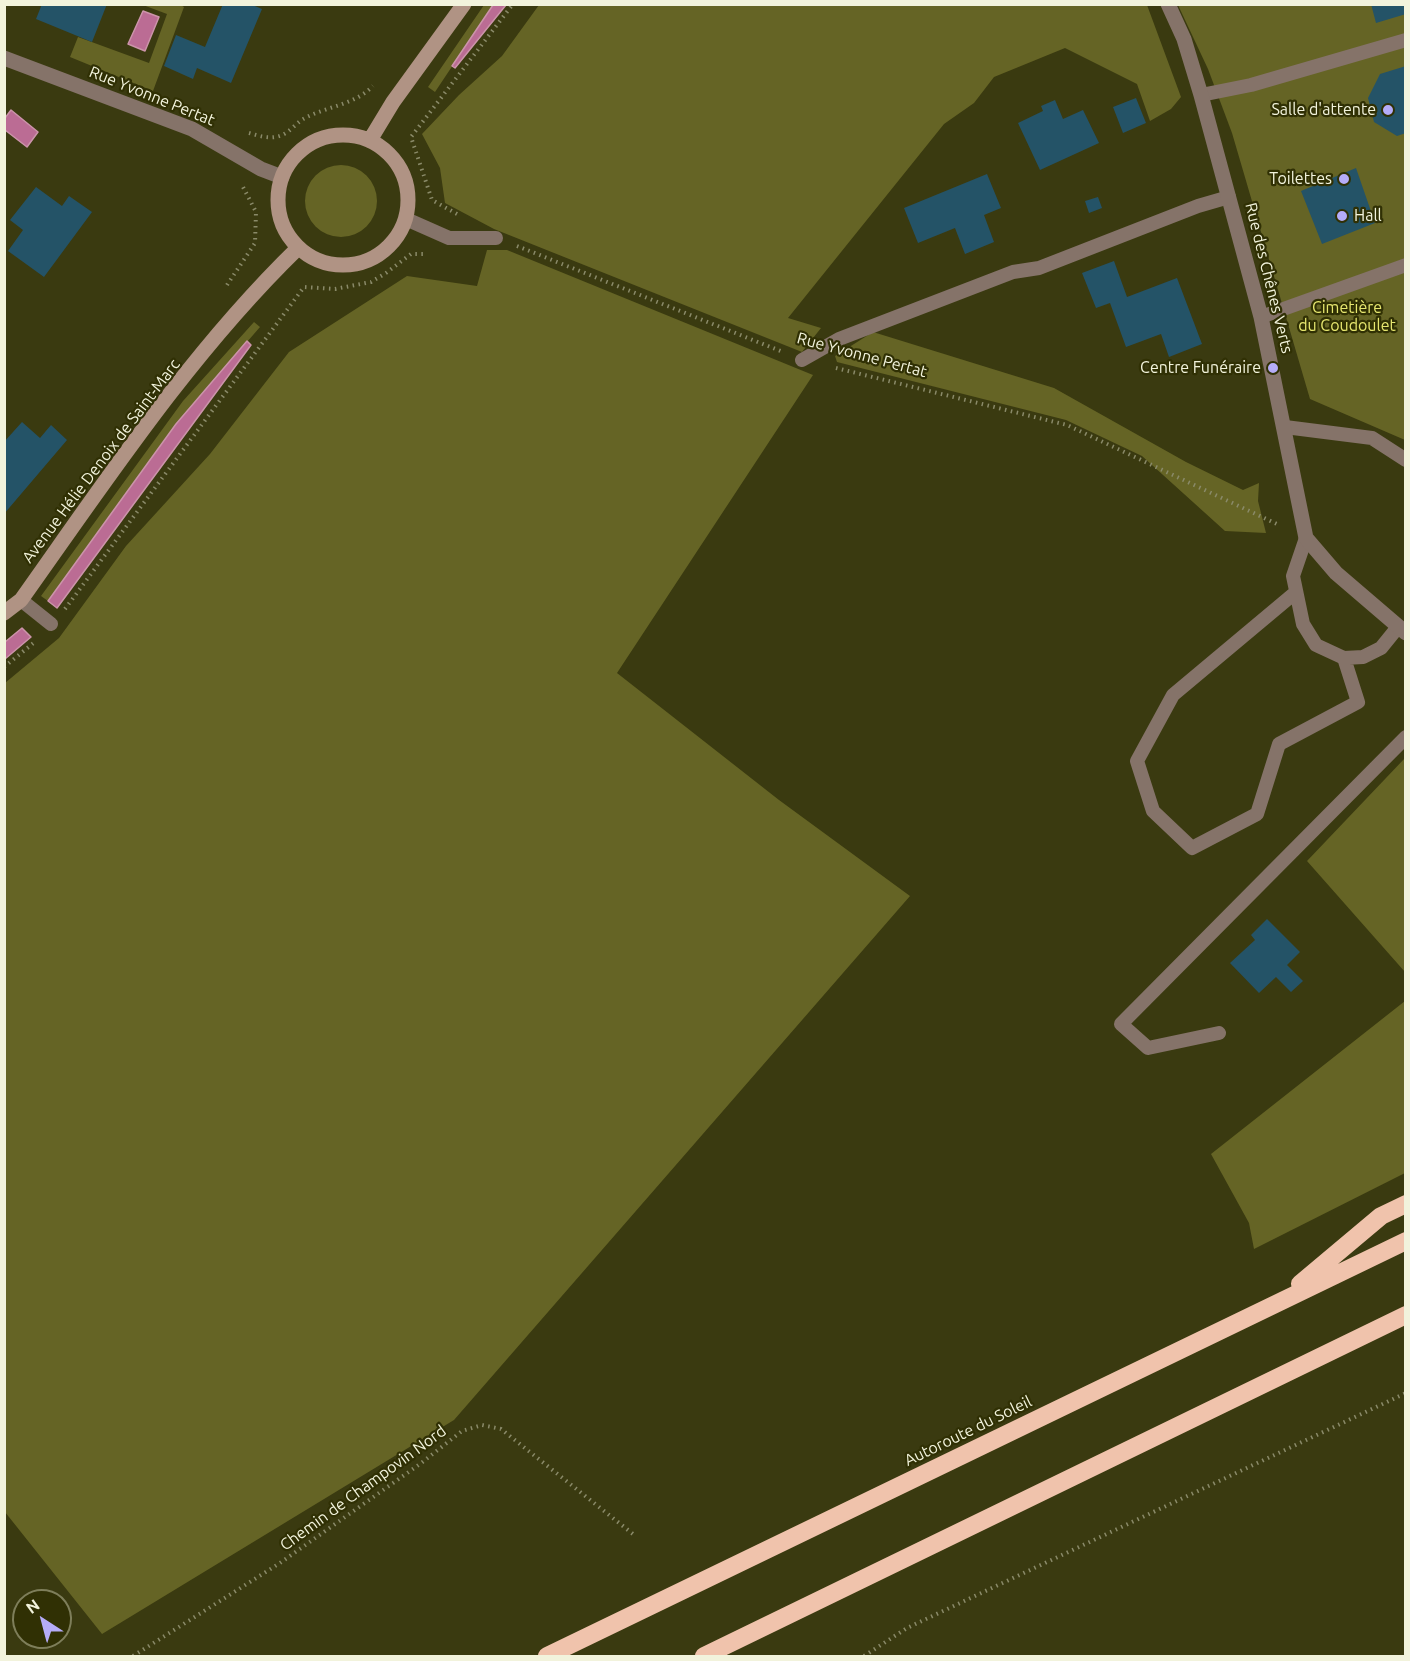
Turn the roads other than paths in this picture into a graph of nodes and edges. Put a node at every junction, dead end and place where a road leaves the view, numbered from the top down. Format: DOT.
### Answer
graph roads {
  1 [pos="464,4"];
  2 [pos="1168,4"];
  3 [pos="1406,40"];
  4 [pos="4,58"];
  5 [pos="1201,94"];
  6 [pos="369,140"];
  7 [pos="282,177"];
  8 [pos="1229,197"];
  9 [pos="406,219"];
  10 [pos="496,238"];
  11 [pos="298,248"];
  12 [pos="1406,265"];
  13 [pos="1261,317"];
  14 [pos="802,360"];
  15 [pos="1285,428"];
  16 [pos="1406,460"];
  17 [pos="1306,538"];
  18 [pos="1296,592"];
  19 [pos="21,600"];
  20 [pos="4,613"];
  21 [pos="51,624"];
  22 [pos="1402,630"];
  23 [pos="1344,658"];
  24 [pos="1406,737"];
  25 [pos="1219,1034"];
  26 [pos="1406,1204"];
  27 [pos="1406,1241"];
  28 [pos="1280,1302"];
  29 [pos="1406,1315"];
  30 [pos="548,1656"];
  31 [pos="704,1656"];
  1 -- 6 [label="street"];
  2 -- 5 [label="street, Rue des Chênes Verts"];
  3 -- 5 [label="lane"];
  4 -- 7 [label="street, Rue Yvonne Pertat"];
  5 -- 8 [label="street, Rue des Chênes Verts"];
  6 -- 7 [label="street"];
  6 -- 9 [label="street"];
  7 -- 11 [label="street"];
  8 -- 13 [label="street, Rue des Chênes Verts"];
  8 -- 14 [label="lane"];
  9 -- 10 [label="lane"];
  9 -- 11 [label="street"];
  11 -- 19 [label="street, Avenue Hélie Denoix de Saint-Marc"];
  12 -- 13 [label="lane"];
  13 -- 15 [label="street, Rue des Chênes Verts"];
  15 -- 16 [label="lane"];
  15 -- 17 [label="street, Rue des Chênes Verts"];
  17 -- 18 [label="lane"];
  17 -- 22 [label="street, Rue des Chênes Verts"];
  18 -- 23 [label="lane"];
  18 -- 23 [label="lane"];
  19 -- 20 [label="street, Avenue Hélie Denoix de Saint-Marc"];
  19 -- 21 [label="lane"];
  22 -- 23 [label="lane"];
  24 -- 25 [label="lane"];
  26 -- 28 [label="highway"];
  27 -- 28 [label="highway, Autoroute du Soleil"];
  28 -- 30 [label="highway, Autoroute du Soleil"];
  29 -- 31 [label="highway"];
}
